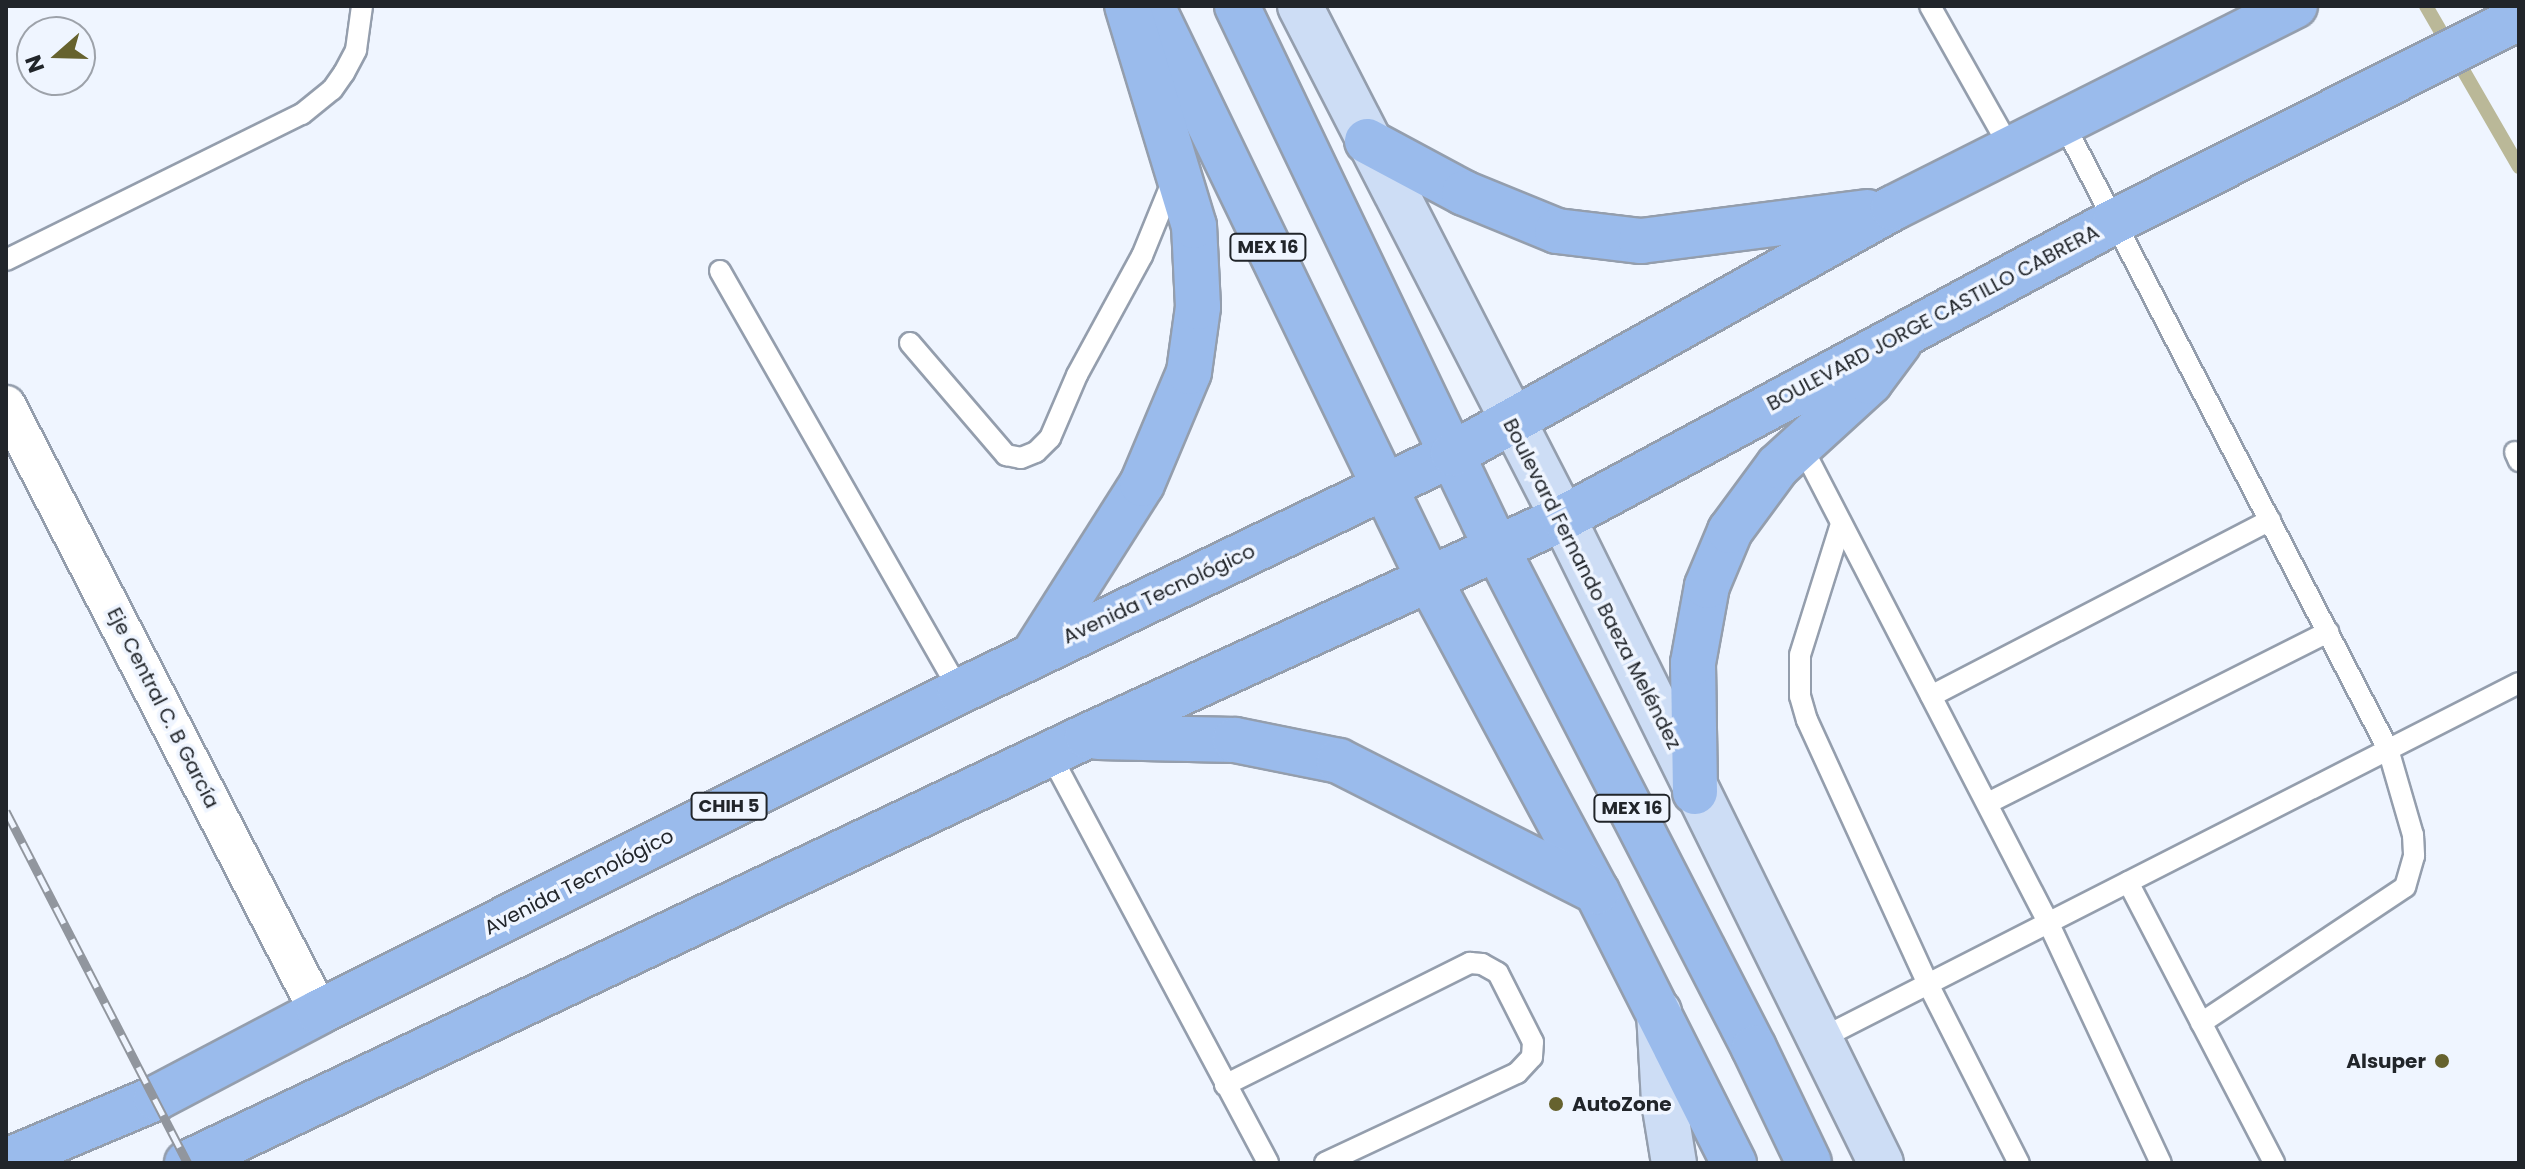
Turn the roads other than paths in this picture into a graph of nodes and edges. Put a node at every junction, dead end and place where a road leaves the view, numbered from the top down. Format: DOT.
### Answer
graph roads {
  1 [pos="362,6"];
  2 [pos="1127,6"];
  3 [pos="1152,6"];
  4 [pos="1237,6"];
  5 [pos="1300,6"];
  6 [pos="1930,6"];
  7 [pos="2295,6"];
  8 [pos="2519,18"];
  9 [pos="2064,124"];
  10 [pos="1367,141"];
  11 [pos="2011,150"];
  12 [pos="1178,169"];
  13 [pos="1893,208"];
  14 [pos="2115,221"];
  15 [pos="6,260"];
  16 [pos="720,271"];
  17 [pos="1909,329"];
  18 [pos="910,343"];
  19 [pos="6,405"];
  20 [pos="1511,423"];
  21 [pos="1800,443"];
  22 [pos="1453,454"];
  23 [pos="1383,488"];
  24 [pos="1563,518"];
  25 [pos="2270,520"];
  26 [pos="1841,524"];
  27 [pos="1497,549"];
  28 [pos="1430,581"];
  29 [pos="2328,632"];
  30 [pos="1034,654"];
  31 [pos="2519,683"];
  32 [pos="960,691"];
  33 [pos="1931,696"];
  34 [pos="1069,745"];
  35 [pos="2388,749"];
  36 [pos="1695,792"];
  37 [pos="1988,803"];
  38 [pos="2128,882"];
  39 [pos="1597,892"];
  40 [pos="2048,922"];
  41 [pos="1928,984"];
  42 [pos="319,1012"];
  43 [pos="1659,1012"];
  44 [pos="2201,1023"];
  45 [pos="1820,1039"];
  46 [pos="1225,1085"];
  47 [pos="202,1160"];
  48 [pos="6,1161"];
  49 [pos="1268,1163"];
  50 [pos="1325,1163"];
  51 [pos="1674,1163"];
  52 [pos="1734,1163"];
  53 [pos="1809,1163"];
  54 [pos="1881,1163"];
  55 [pos="2019,1163"];
  56 [pos="2161,1163"];
  57 [pos="2274,1163"];
  1 -- 15 [label="lane"];
  2 -- 12 [label="main road"];
  3 -- 23 [label="main road, MEX 16"];
  4 -- 22 [label="main road, MEX 16"];
  5 -- 10 [label="street, Boulevard Fernando Baeza Meléndez"];
  6 -- 11 [label="lane"];
  7 -- 9 [label="main road, Avenida Tecnológico"];
  8 -- 14 [label="main road, BOULEVARD JORGE CASTILLO CABRERA"];
  9 -- 11 [label="main road, Avenida Tecnológico"];
  9 -- 14 [label="lane"];
  10 -- 13 [label="main road"];
  10 -- 20 [label="street, Boulevard Fernando Baeza Meléndez"];
  11 -- 13 [label="main road, Avenida Tecnológico"];
  12 -- 18 [label="lane"];
  12 -- 30 [label="main road"];
  13 -- 20 [label="main road, Avenida Tecnológico"];
  14 -- 17 [label="main road, BOULEVARD JORGE CASTILLO CABRERA"];
  14 -- 25 [label="lane"];
  16 -- 32 [label="lane"];
  17 -- 21 [label="main road"];
  17 -- 24 [label="main road, BOULEVARD JORGE CASTILLO CABRERA"];
  19 -- 42 [label="street, Eje Central C. B García"];
  20 -- 22 [label="main road, Avenida Tecnológico"];
  20 -- 24 [label="street, Boulevard Fernando Baeza Meléndez"];
  21 -- 26 [label="lane"];
  21 -- 36 [label="main road"];
  22 -- 23 [label="main road, Avenida Tecnológico / CHIH 5"];
  22 -- 27 [label="main road, MEX 16"];
  23 -- 28 [label="main road, MEX 16"];
  23 -- 30 [label="main road, Avenida Tecnológico / CHIH 5"];
  24 -- 27 [label="main road, BOULEVARD JORGE CASTILLO CABRERA"];
  24 -- 36 [label="street, Boulevard Fernando Baeza Meléndez"];
  25 -- 29 [label="lane"];
  25 -- 33 [label="lane"];
  26 -- 33 [label="lane"];
  26 -- 41 [label="lane"];
  27 -- 28 [label="main road"];
  27 -- 53 [label="main road, MEX 16"];
  28 -- 34 [label="main road"];
  28 -- 39 [label="main road, MEX 16"];
  29 -- 35 [label="lane"];
  29 -- 37 [label="lane"];
  30 -- 32 [label="main road, Avenida Tecnológico / CHIH 5"];
  31 -- 35 [label="lane"];
  32 -- 42 [label="main road, Avenida Tecnológico / CHIH 5"];
  33 -- 37 [label="lane"];
  34 -- 39 [label="main road"];
  34 -- 46 [label="lane"];
  34 -- 47 [label="main road"];
  35 -- 38 [label="lane"];
  35 -- 44 [label="lane"];
  36 -- 45 [label="street, Boulevard Fernando Baeza Meléndez"];
  37 -- 40 [label="lane"];
  38 -- 40 [label="lane"];
  38 -- 44 [label="lane"];
  39 -- 43 [label="main road, MEX 16"];
  40 -- 41 [label="lane"];
  40 -- 56 [label="lane"];
  41 -- 45 [label="lane"];
  41 -- 55 [label="lane"];
  42 -- 48 [label="main road, Avenida Tecnológico / CHIH 5"];
  43 -- 51 [label="street"];
  43 -- 52 [label="main road, MEX 16"];
  44 -- 57 [label="lane"];
  45 -- 54 [label="street, Boulevard Fernando Baeza Meléndez"];
  46 -- 49 [label="lane"];
  46 -- 50 [label="lane"];
}
